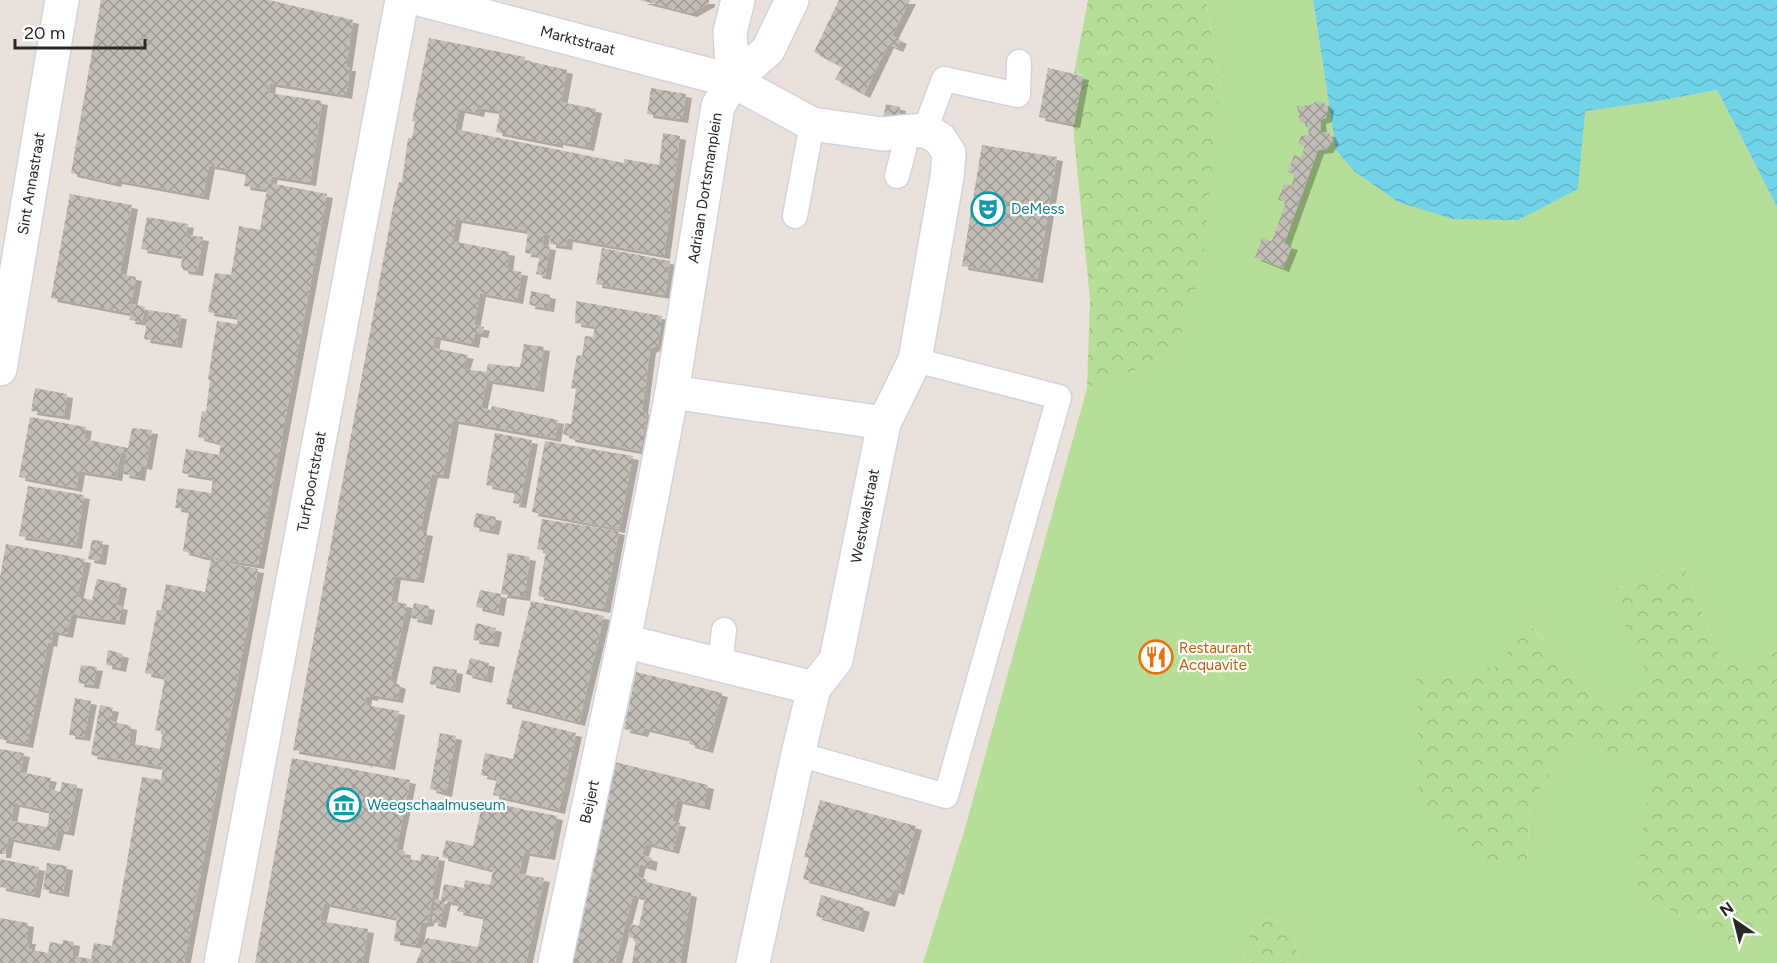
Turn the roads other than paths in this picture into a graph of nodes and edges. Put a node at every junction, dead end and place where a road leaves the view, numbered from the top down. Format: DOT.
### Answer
graph roads {
  1 [pos="62,0"];
  2 [pos="402,0"];
  3 [pos="423,0"];
  4 [pos="738,0"];
  5 [pos="792,0"];
  6 [pos="1019,62"];
  7 [pos="734,81"];
  8 [pos="812,124"];
  9 [pos="914,131"];
  10 [pos="897,176"];
  11 [pos="795,216"];
  12 [pos="915,360"];
  13 [pos="0,369"];
  14 [pos="672,392"];
  15 [pos="884,423"];
  16 [pos="724,630"];
  17 [pos="624,641"];
  18 [pos="720,663"];
  19 [pos="814,688"];
  20 [pos="798,754"];
  21 [pos="221,963"];
  22 [pos="555,963"];
  23 [pos="753,963"];
  1 -- 13 [label="street, Sint Annastraat"];
  2 -- 21 [label="street, Turfpoortstraat"];
  3 -- 7 [label="street, Marktstraat"];
  4 -- 7 [label="street"];
  5 -- 7 [label="street, Adriaan Dortsmanplein"];
  6 -- 9 [label="lane"];
  7 -- 8 [label="street"];
  7 -- 14 [label="street, Adriaan Dortsmanplein"];
  8 -- 9 [label="street"];
  8 -- 11 [label="lane"];
  9 -- 10 [label="lane"];
  9 -- 12 [label="street, Westwalstraat"];
  12 -- 15 [label="street, Westwalstraat"];
  12 -- 20 [label="lane"];
  14 -- 15 [label="street"];
  14 -- 17 [label="street, Adriaan Dortsmanplein"];
  15 -- 19 [label="street, Westwalstraat"];
  16 -- 18 [label="lane"];
  17 -- 18 [label="street"];
  17 -- 22 [label="street, Beijert"];
  18 -- 19 [label="street"];
  19 -- 20 [label="street, Westwalstraat"];
  20 -- 23 [label="street, Westwalstraat"];
}
